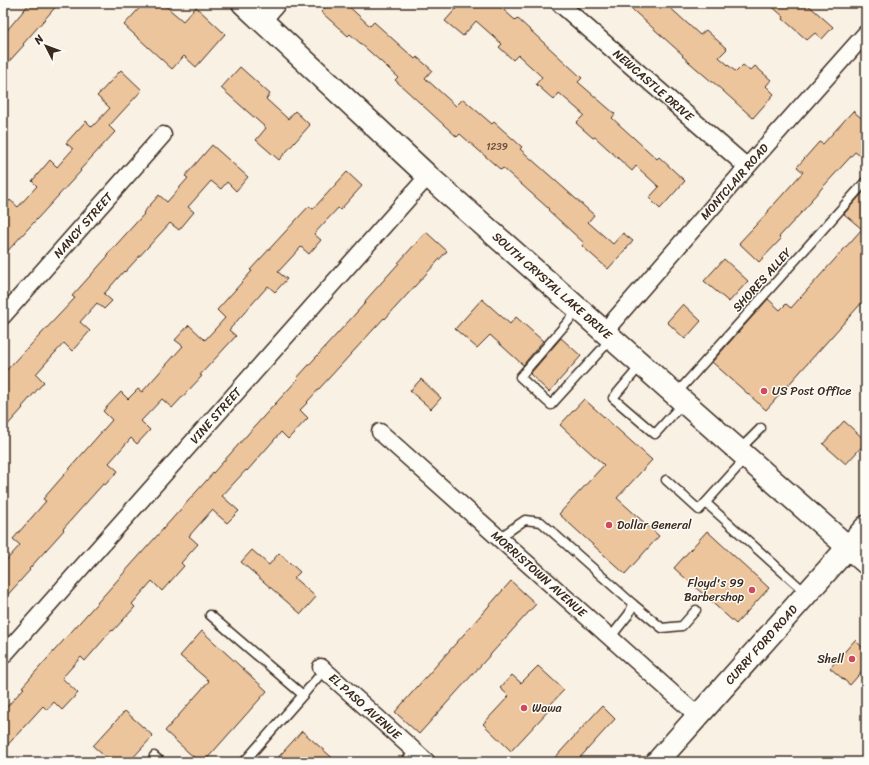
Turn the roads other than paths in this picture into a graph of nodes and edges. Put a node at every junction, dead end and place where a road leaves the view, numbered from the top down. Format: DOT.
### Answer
graph roads {
  1 [pos="243,3"];
  2 [pos="278,3"];
  3 [pos="559,3"];
  4 [pos="262,21"];
  5 [pos="866,33"];
  6 [pos="163,135"];
  7 [pos="747,167"];
  8 [pos="428,176"];
  9 [pos="866,181"];
  10 [pos="578,309"];
  11 [pos="3,316"];
  12 [pos="608,335"];
  13 [pos="642,365"];
  14 [pos="679,398"];
  15 [pos="761,428"];
  16 [pos="380,432"];
  17 [pos="742,454"];
  18 [pos="666,480"];
  19 [pos="706,503"];
  20 [pos="866,527"];
  21 [pos="499,538"];
  22 [pos="848,547"];
  23 [pos="866,563"];
  24 [pos="807,594"];
  25 [pos="633,604"];
  26 [pos="696,610"];
  27 [pos="210,615"];
  28 [pos="610,638"];
  29 [pos="3,656"];
  30 [pos="323,669"];
  31 [pos="303,695"];
  32 [pos="698,716"];
  33 [pos="154,756"];
  34 [pos="410,757"];
  35 [pos="161,762"];
  36 [pos="244,762"];
  37 [pos="427,762"];
  38 [pos="657,762"];
  1 -- 4 [label="street, SOUTH CRYSTAL LAKE DRIVE"];
  2 -- 4 [label="street"];
  3 -- 7 [label="street, NEWCASTLE DRIVE"];
  4 -- 8 [label="street, SOUTH CRYSTAL LAKE DRIVE"];
  5 -- 7 [label="street, MONTCLAIR ROAD"];
  6 -- 11 [label="street, NANCY STREET"];
  7 -- 12 [label="street, MONTCLAIR ROAD"];
  8 -- 10 [label="street, SOUTH CRYSTAL LAKE DRIVE"];
  8 -- 29 [label="street, VINE STREET"];
  9 -- 14 [label="lane, SHORES ALLEY"];
  10 -- 12 [label="street, SOUTH CRYSTAL LAKE DRIVE"];
  10 -- 12 [label="lane"];
  12 -- 13 [label="street, SOUTH CRYSTAL LAKE DRIVE"];
  13 -- 14 [label="street, SOUTH CRYSTAL LAKE DRIVE"];
  13 -- 14 [label="lane, SHORES ALLEY"];
  14 -- 17 [label="street, SOUTH CRYSTAL LAKE DRIVE"];
  15 -- 17 [label="lane"];
  16 -- 21 [label="street, MORRISTOWN AVENUE"];
  17 -- 19 [label="lane"];
  17 -- 22 [label="street, SOUTH CRYSTAL LAKE DRIVE"];
  18 -- 19 [label="lane"];
  19 -- 24 [label="lane"];
  20 -- 22 [label="street, CURRY FORD ROAD"];
  21 -- 25 [label="lane"];
  21 -- 28 [label="street, MORRISTOWN AVENUE"];
  22 -- 23 [label="street, SOUTH CRYSTAL LAKE DRIVE"];
  22 -- 24 [label="street, CURRY FORD ROAD"];
  24 -- 32 [label="street, CURRY FORD ROAD"];
  25 -- 26 [label="lane"];
  25 -- 28 [label="lane"];
  27 -- 31 [label="lane"];
  28 -- 32 [label="street, MORRISTOWN AVENUE"];
  30 -- 31 [label="lane"];
  30 -- 34 [label="street, EL PASO AVENUE"];
  31 -- 36 [label="lane"];
  32 -- 38 [label="street, CURRY FORD ROAD"];
  33 -- 35 [label="lane"];
  34 -- 37 [label="street, EL PASO AVENUE"];
}
